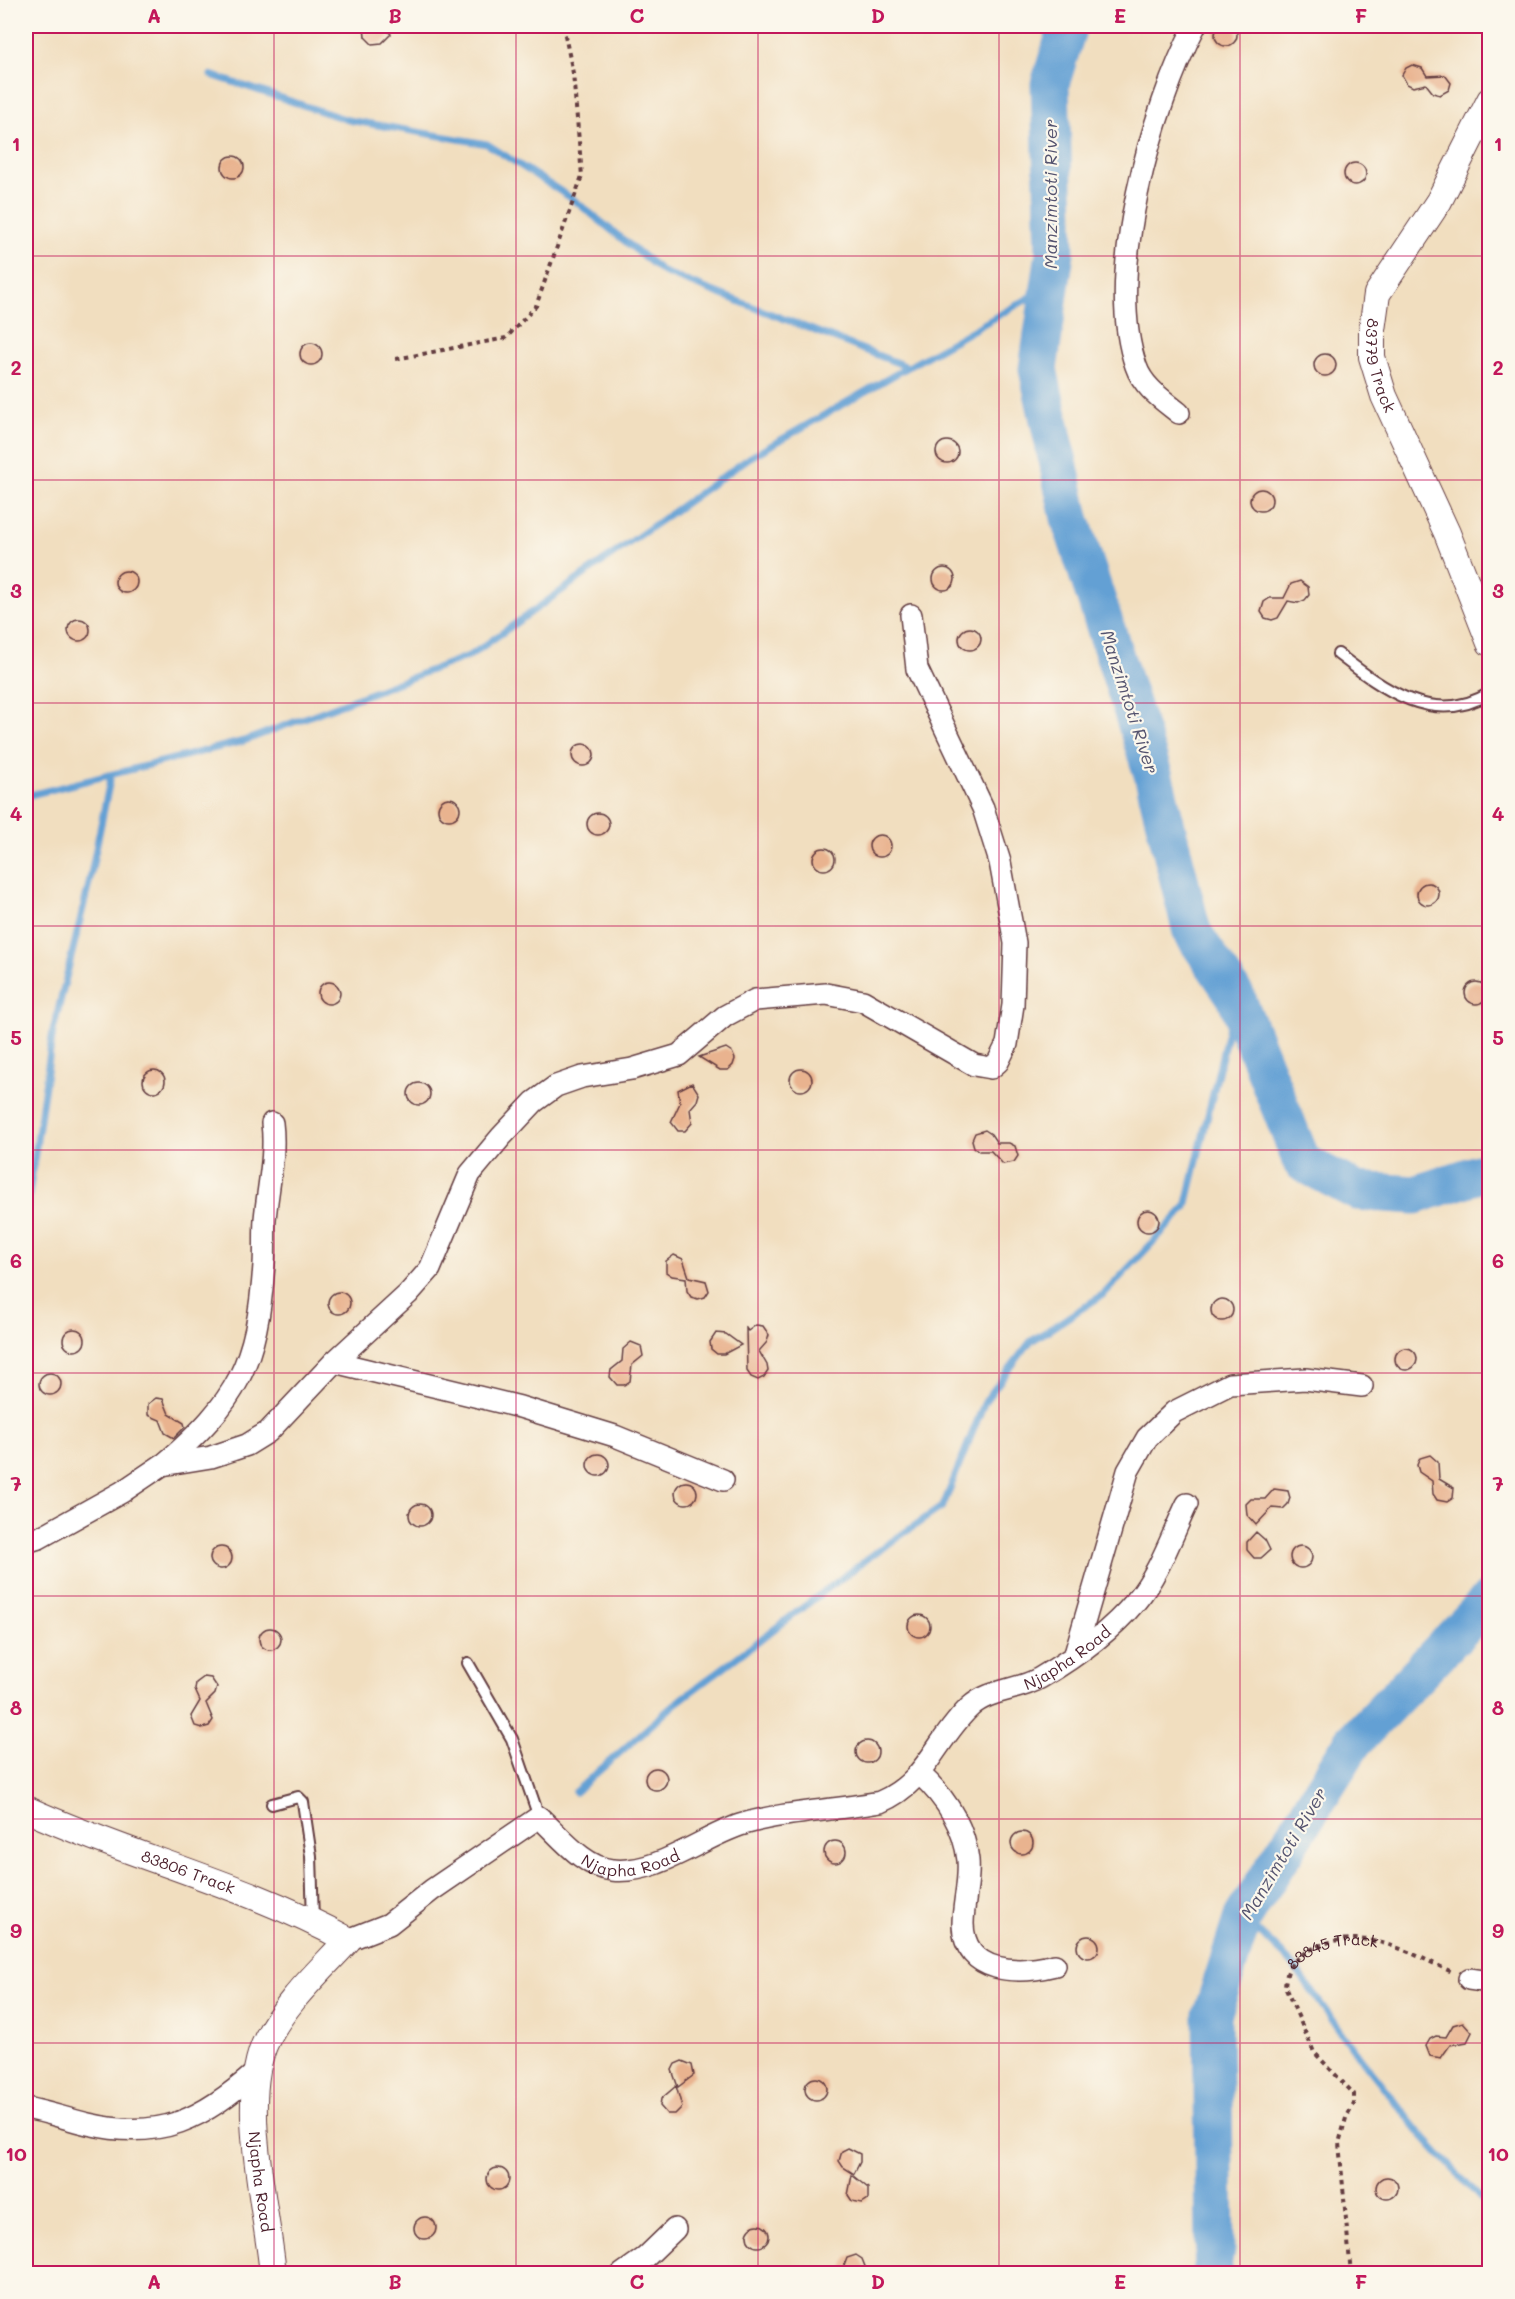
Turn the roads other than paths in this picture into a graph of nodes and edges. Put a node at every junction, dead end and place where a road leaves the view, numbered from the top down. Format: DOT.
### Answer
graph roads {
  1 [pos="1195,26"];
  2 [pos="1490,100"];
  3 [pos="1179,413"];
  4 [pos="911,615"];
  5 [pos="1490,643"];
  6 [pos="1338,654"];
  7 [pos="1490,693"];
  8 [pos="272,1123"];
  9 [pos="334,1362"];
  10 [pos="1362,1386"];
  11 [pos="162,1465"];
  12 [pos="723,1480"];
  13 [pos="1187,1504"];
  14 [pos="26,1542"];
  15 [pos="1075,1654"];
  16 [pos="468,1663"];
  17 [pos="920,1774"];
  18 [pos="272,1804"];
  19 [pos="26,1809"];
  20 [pos="539,1817"];
  21 [pos="313,1921"];
  22 [pos="348,1940"];
  23 [pos="1055,1965"];
  24 [pos="256,2072"];
  25 [pos="26,2108"];
  26 [pos="675,2229"];
  27 [pos="273,2274"];
  28 [pos="622,2274"];
  1 -- 3 [label="street"];
  2 -- 5 [label="street, 83779 Track"];
  4 -- 9 [label="street"];
  6 -- 7 [label="lane"];
  8 -- 11 [label="street"];
  9 -- 11 [label="street"];
  9 -- 12 [label="street"];
  10 -- 15 [label="street"];
  11 -- 14 [label="street"];
  13 -- 15 [label="street, Njapha Road"];
  15 -- 17 [label="street, Njapha Road"];
  16 -- 20 [label="lane"];
  17 -- 20 [label="street, Njapha Road"];
  17 -- 23 [label="street"];
  18 -- 21 [label="lane"];
  19 -- 21 [label="street, 83806 Track"];
  20 -- 22 [label="street, Njapha Road"];
  21 -- 22 [label="street, 83806 Track"];
  22 -- 24 [label="street, Njapha Road"];
  24 -- 25 [label="street"];
  24 -- 27 [label="street, Njapha Road"];
  26 -- 28 [label="street"];
}
